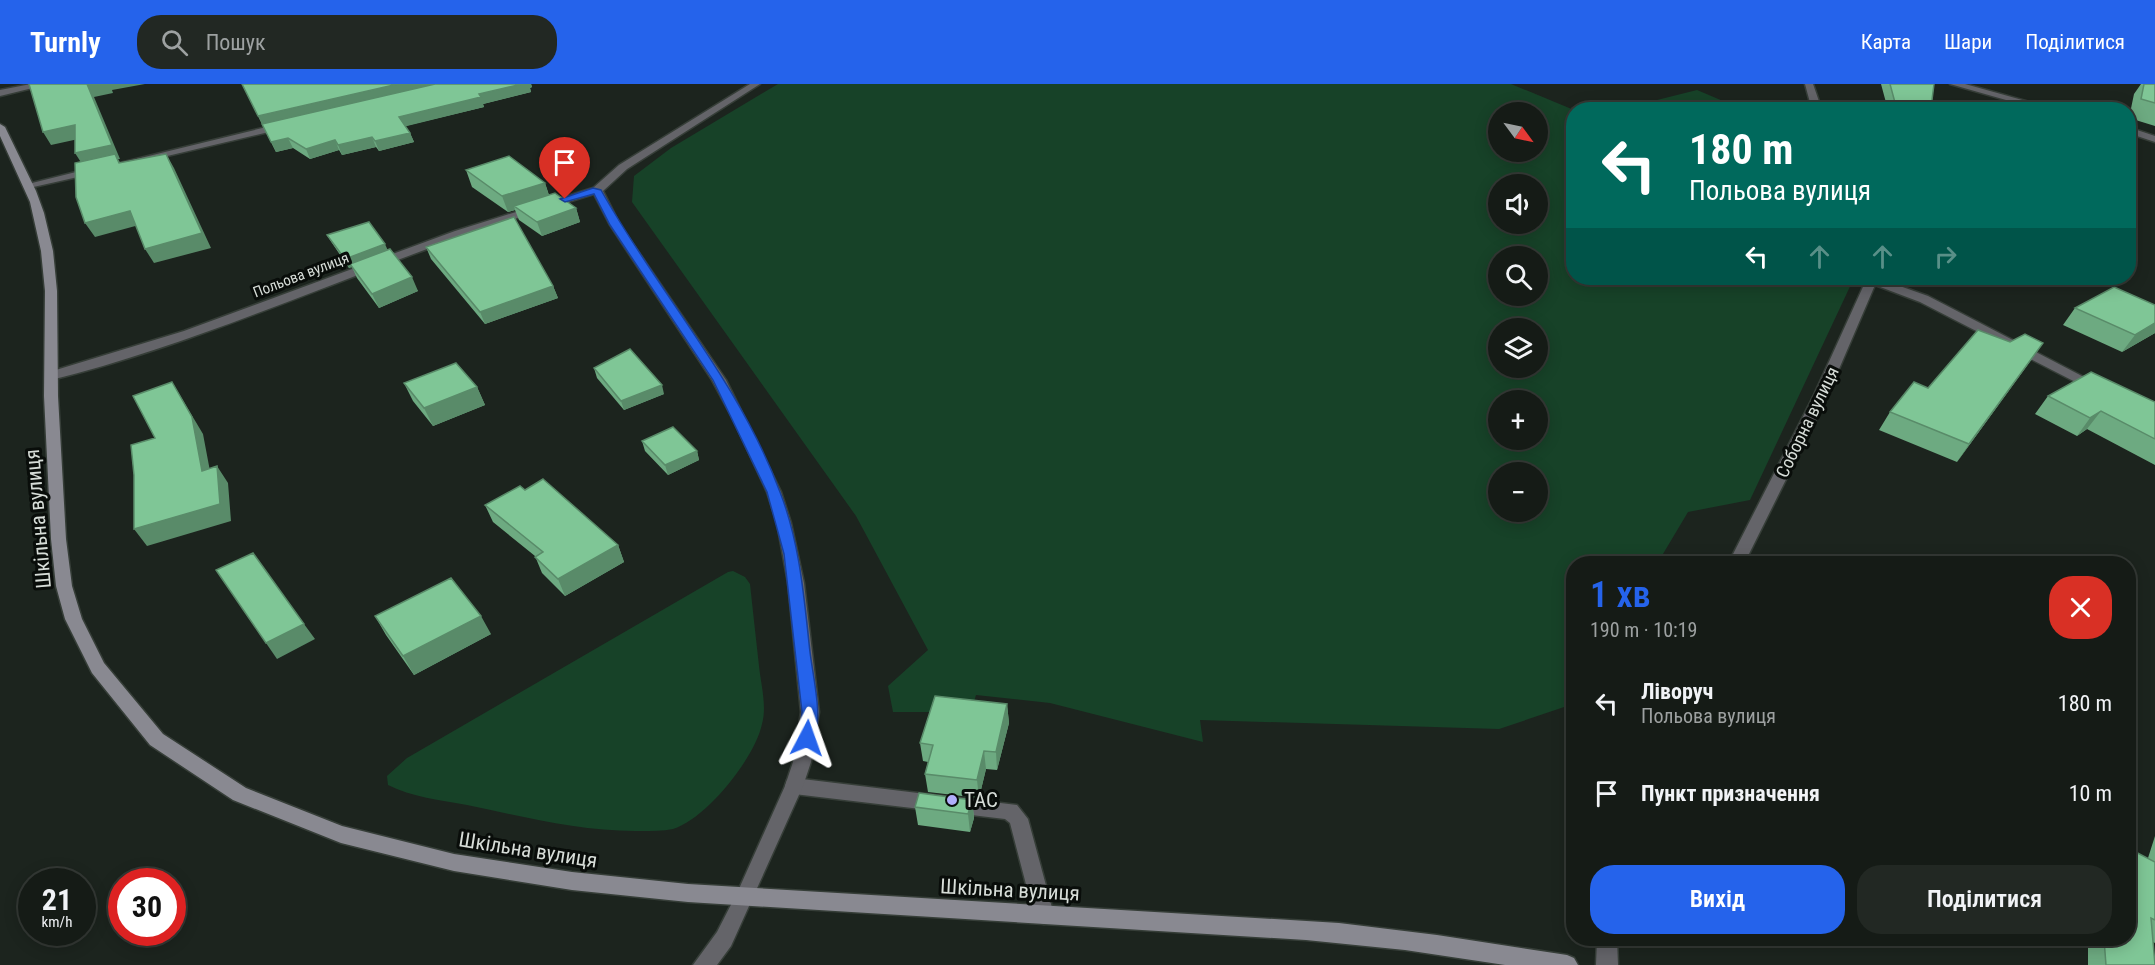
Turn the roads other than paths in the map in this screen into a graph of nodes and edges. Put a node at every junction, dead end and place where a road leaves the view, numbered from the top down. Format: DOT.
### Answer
graph roads {
  1 [pos="45,84"];
  2 [pos="756,84"];
  3 [pos="1809,84"];
  4 [pos="1954,84"];
  5 [pos="0,93"];
  6 [pos="1815,102"];
  7 [pos="2023,102"];
  8 [pos="292,124"];
  9 [pos="0,127"];
  10 [pos="2136,133"];
  11 [pos="2155,139"];
  12 [pos="28,185"];
  13 [pos="597,190"];
  14 [pos="1869,285"];
  15 [pos="1888,285"];
  16 [pos="51,376"];
  17 [pos="2110,394"];
  18 [pos="1740,556"];
  19 [pos="794,786"];
  20 [pos="745,897"];
  21 [pos="1044,915"];
  22 [pos="1607,946"];
  23 [pos="704,965"];
  24 [pos="1567,965"];
  25 [pos="1607,965"];
  1 -- 5 [label="street"];
  2 -- 13 [label="street, Польова вулиця"];
  3 -- 6 [label="street"];
  4 -- 7 [label="street"];
  8 -- 12 [label="street"];
  9 -- 12 [label="main road, Шкільна вулиця"];
  10 -- 11 [label="street"];
  12 -- 16 [label="main road, Шкільна вулиця"];
  13 -- 16 [label="street, Польова вулиця"];
  13 -- 19 [label="street"];
  14 -- 18 [label="street, Соборна вулиця"];
  15 -- 17 [label="street"];
  16 -- 20 [label="main road, Шкільна вулиця"];
  19 -- 20 [label="street"];
  19 -- 21 [label="street"];
  20 -- 21 [label="main road, Шкільна вулиця"];
  20 -- 23 [label="street"];
  21 -- 24 [label="main road, Шкільна вулиця"];
  22 -- 25 [label="street"];
}
